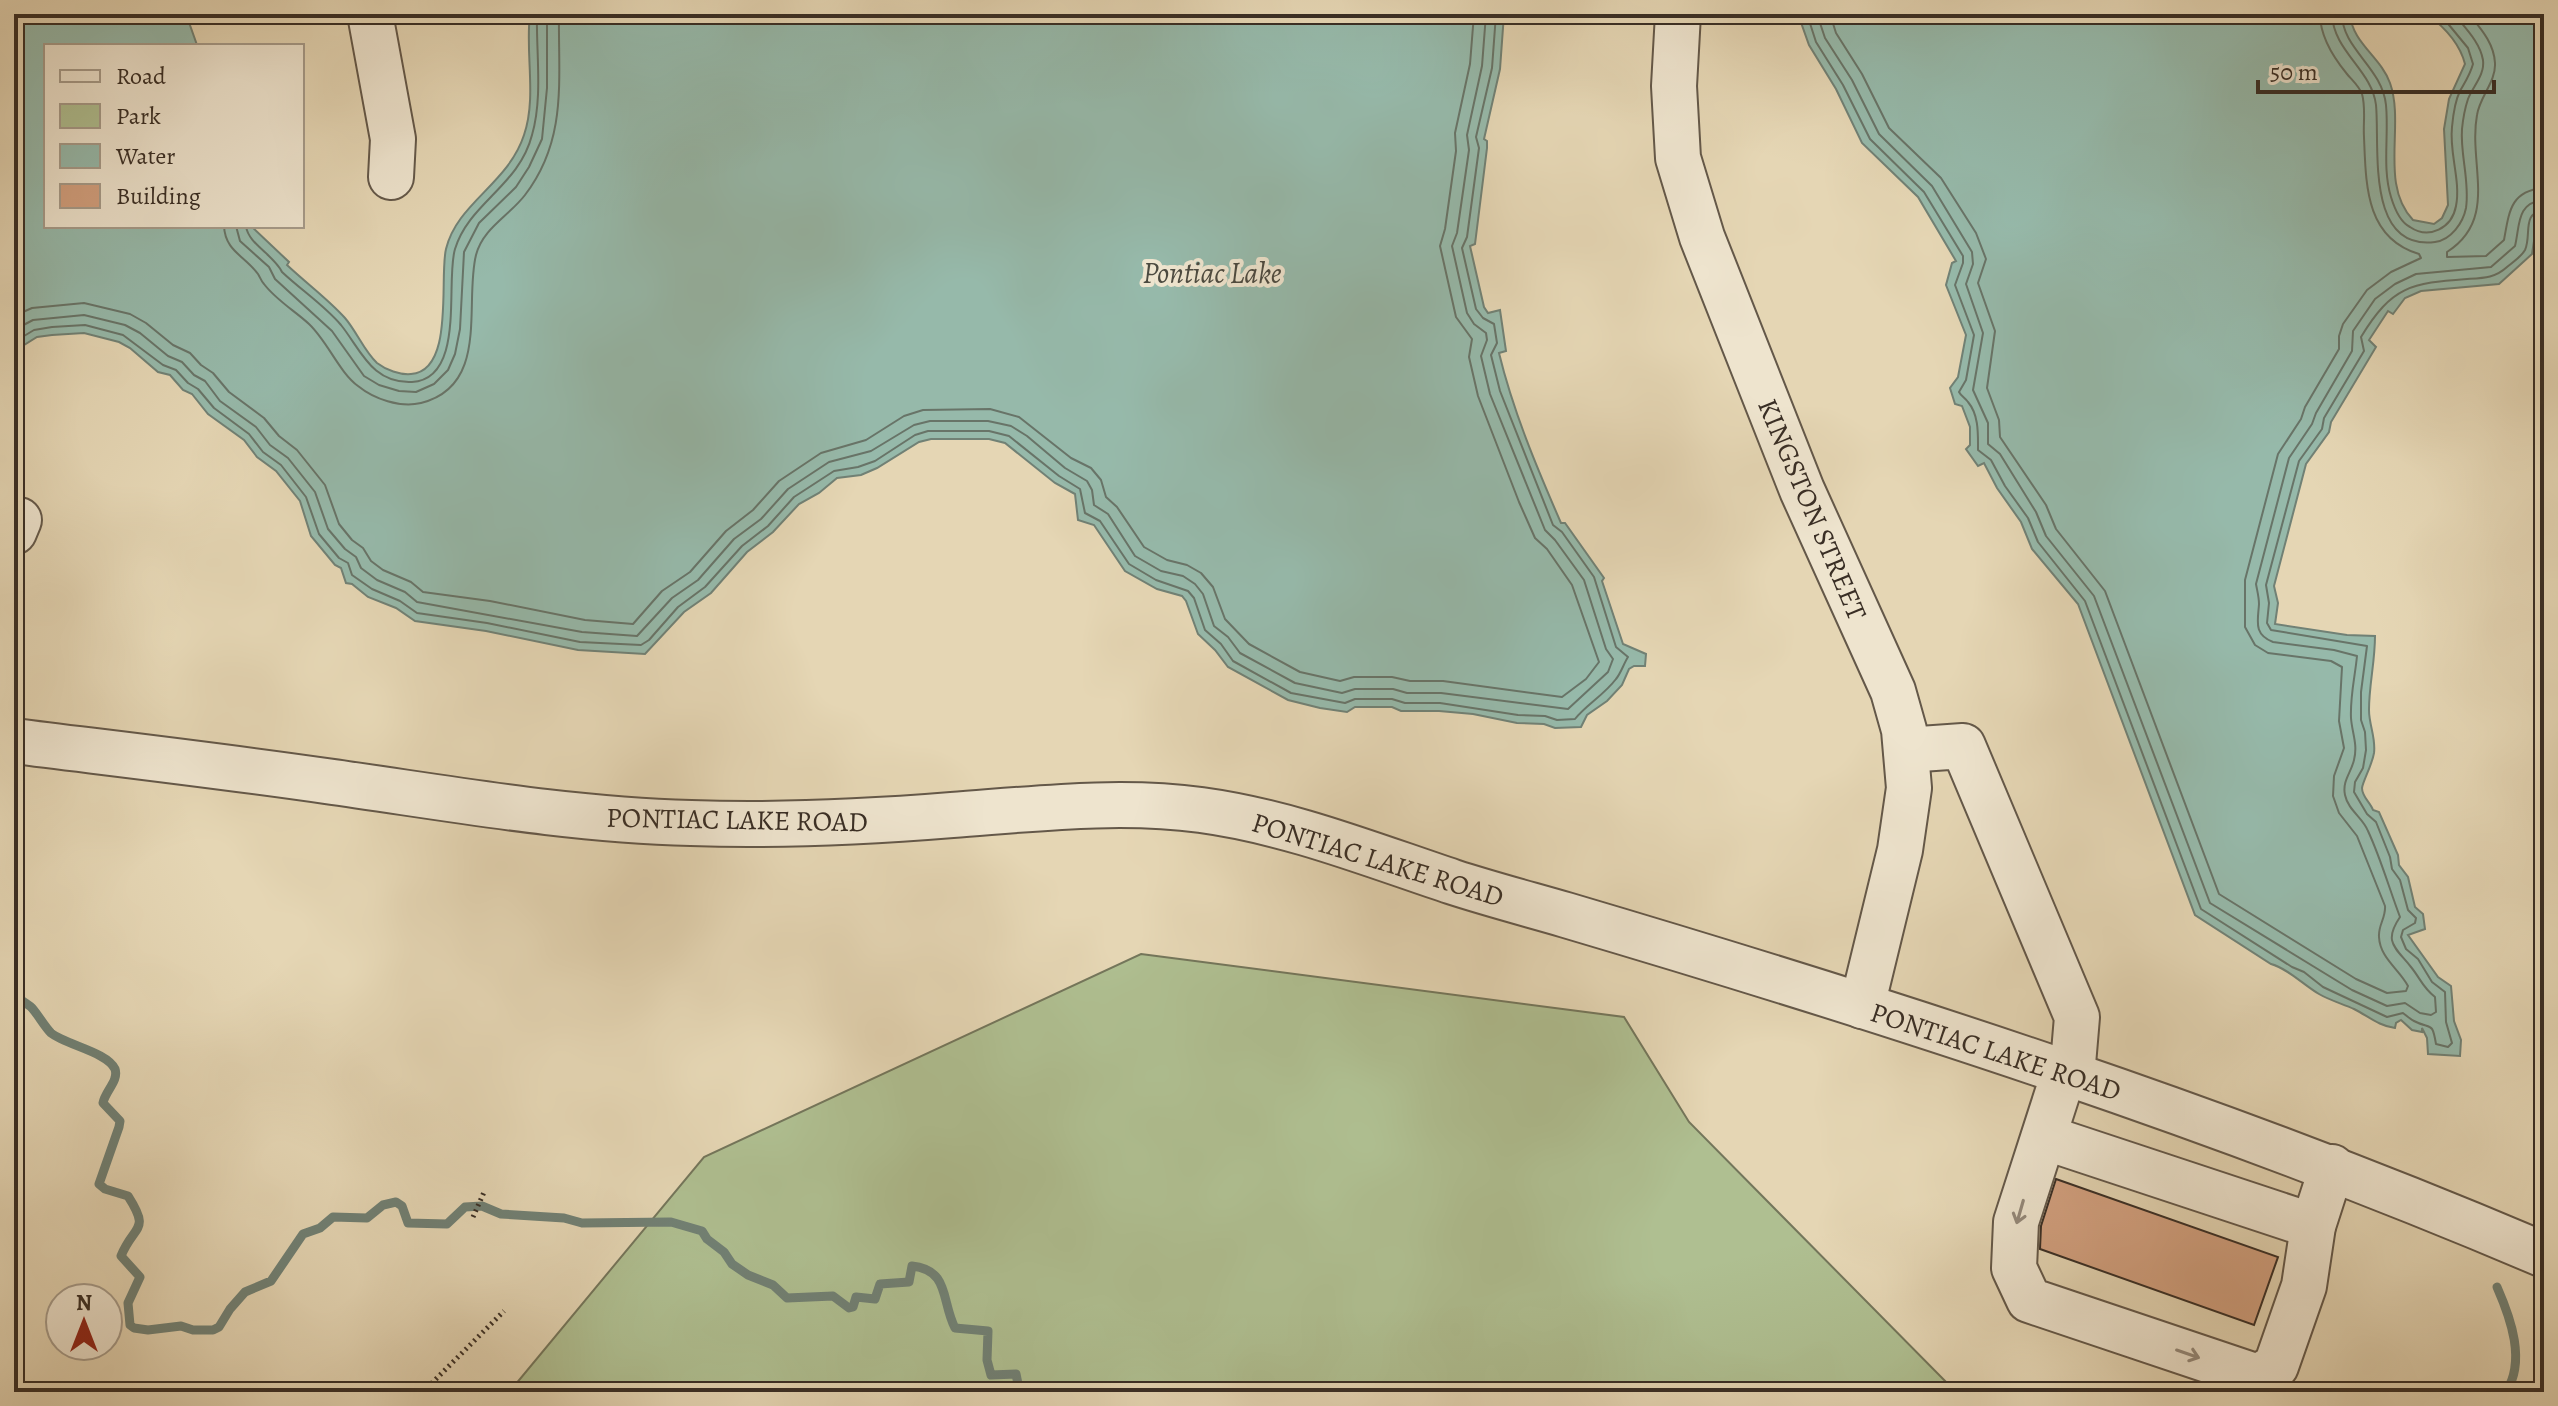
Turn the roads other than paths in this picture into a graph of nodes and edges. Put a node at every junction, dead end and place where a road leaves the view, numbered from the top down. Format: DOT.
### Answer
graph roads {
  1 [pos="370,14"];
  2 [pos="1678,14"];
  3 [pos="391,177"];
  4 [pos="14,741"];
  5 [pos="1906,750"];
  6 [pos="1862,1006"];
  7 [pos="2068,1075"];
  8 [pos="2044,1137"];
  9 [pos="2332,1167"];
  10 [pos="2313,1226"];
  11 [pos="2544,1255"];
  1 -- 3 [label="street"];
  2 -- 5 [label="street, KINGSTON STREET"];
  4 -- 6 [label="street, PONTIAC LAKE ROAD"];
  5 -- 6 [label="street, KINGSTON STREET"];
  5 -- 7 [label="street"];
  6 -- 7 [label="street, PONTIAC LAKE ROAD"];
  7 -- 8 [label="street"];
  7 -- 9 [label="street, PONTIAC LAKE ROAD"];
  8 -- 10 [label="street"];
  8 -- 10 [label="street, one-way"];
  9 -- 10 [label="street"];
  9 -- 11 [label="street, PONTIAC LAKE ROAD"];
}
